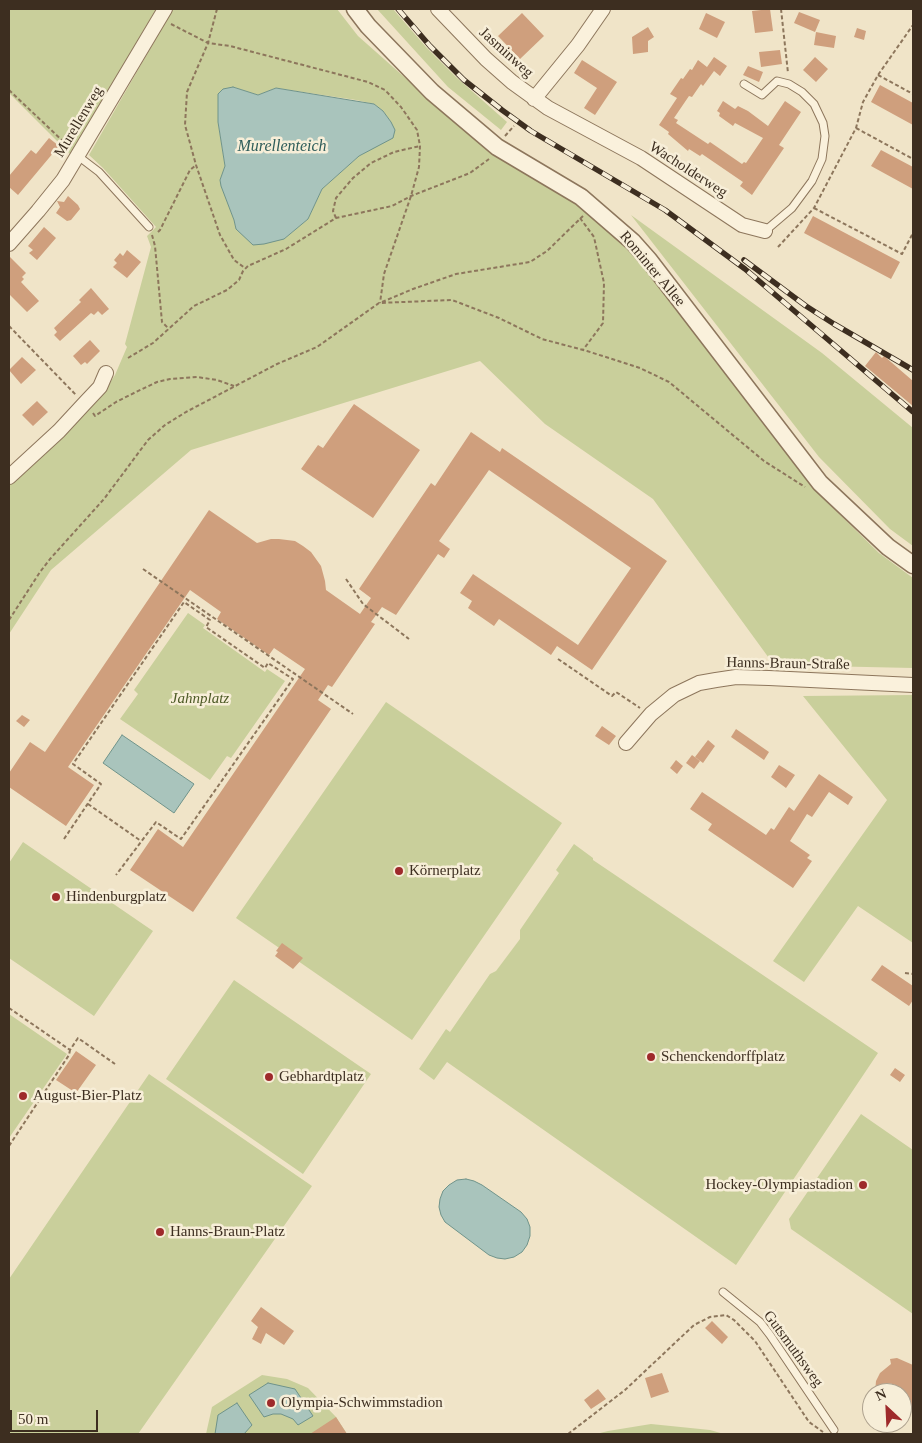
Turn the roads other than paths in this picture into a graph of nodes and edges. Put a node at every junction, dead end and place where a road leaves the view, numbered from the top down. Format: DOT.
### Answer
graph roads {
  1 [pos="355,9"];
  2 [pos="438,9"];
  3 [pos="603,9"];
  4 [pos="165,14"];
  5 [pos="744,84"];
  6 [pos="534,99"];
  7 [pos="78,156"];
  8 [pos="149,227"];
  9 [pos="765,231"];
  10 [pos="9,244"];
  11 [pos="106,373"];
  12 [pos="9,476"];
  13 [pos="913,565"];
  14 [pos="913,685"];
  15 [pos="626,744"];
  16 [pos="723,1292"];
  17 [pos="834,1430"];
  1 -- 13 [label="street, Rominter Allee"];
  2 -- 6 [label="street, Jasminweg"];
  3 -- 6 [label="street"];
  4 -- 7 [label="street, Murellenweg"];
  5 -- 9 [label="lane, Wacholderweg"];
  6 -- 9 [label="street, Wacholderweg"];
  7 -- 8 [label="lane"];
  7 -- 10 [label="street, Murellenweg"];
  11 -- 12 [label="street"];
  14 -- 15 [label="street, Hanns-Braun-Straße"];
  16 -- 17 [label="lane, Gutsmuthsweg"];
}
